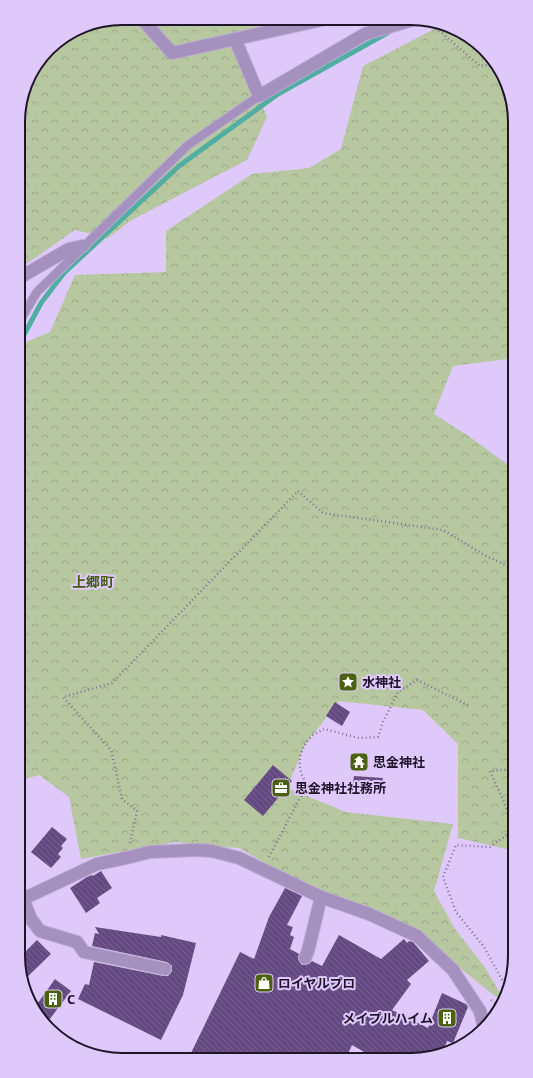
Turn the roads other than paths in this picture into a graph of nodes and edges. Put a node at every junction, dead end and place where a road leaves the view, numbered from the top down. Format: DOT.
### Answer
graph roads {
  1 [pos="147,25"];
  2 [pos="299,25"];
  3 [pos="394,25"];
  4 [pos="235,39"];
  5 [pos="259,96"];
  6 [pos="83,246"];
  7 [pos="25,275"];
  8 [pos="25,312"];
  9 [pos="321,896"];
  10 [pos="25,897"];
  11 [pos="25,908"];
  12 [pos="305,958"];
  13 [pos="165,969"];
  14 [pos="483,1022"];
  1 -- 4 [label="street"];
  2 -- 4 [label="street"];
  3 -- 5 [label="street"];
  4 -- 5 [label="street"];
  5 -- 6 [label="lane"];
  6 -- 7 [label="street"];
  6 -- 8 [label="lane"];
  9 -- 10 [label="street"];
  9 -- 12 [label="street"];
  9 -- 14 [label="street"];
  11 -- 13 [label="street"];
}
